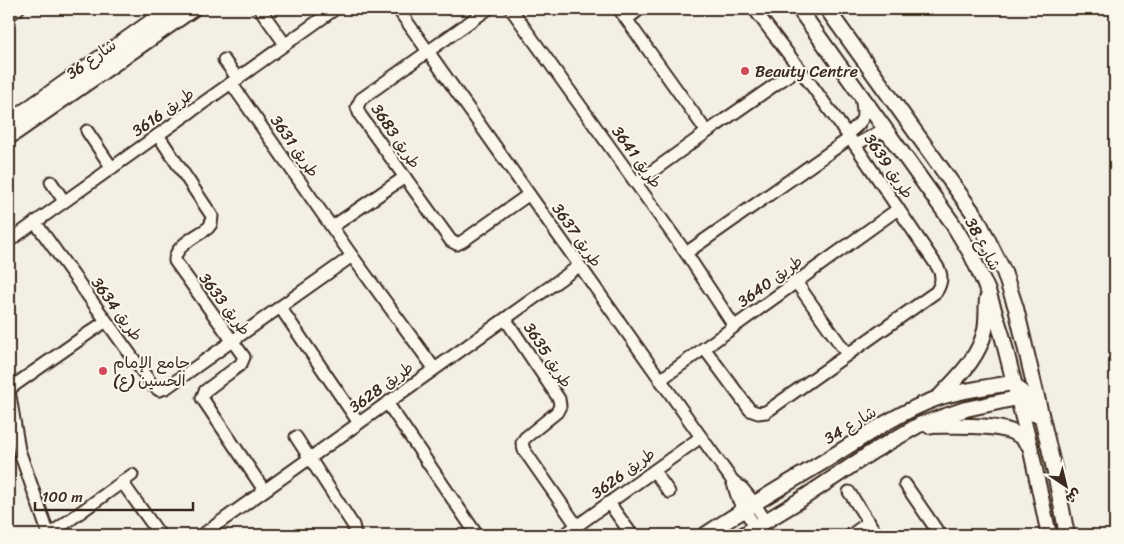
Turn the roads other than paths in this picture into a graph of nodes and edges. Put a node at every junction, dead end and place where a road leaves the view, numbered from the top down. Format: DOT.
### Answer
graph roads {
  1 [pos="18,9"];
  2 [pos="170,9"];
  3 [pos="192,9"];
  4 [pos="260,9"];
  5 [pos="335,9"];
  6 [pos="398,9"];
  7 [pos="488,9"];
  8 [pos="511,9"];
  9 [pos="620,9"];
  10 [pos="640,9"];
  11 [pos="754,9"];
  12 [pos="799,9"];
  13 [pos="827,9"];
  14 [pos="9,16"];
  15 [pos="627,19"];
  16 [pos="286,44"];
  17 [pos="429,51"];
  18 [pos="224,60"];
  19 [pos="798,68"];
  20 [pos="235,81"];
  21 [pos="860,93"];
  22 [pos="9,122"];
  23 [pos="87,131"];
  24 [pos="707,132"];
  25 [pos="890,134"];
  26 [pos="158,135"];
  27 [pos="9,137"];
  28 [pos="851,139"];
  29 [pos="112,168"];
  30 [pos="405,177"];
  31 [pos="51,182"];
  32 [pos="636,183"];
  33 [pos="528,195"];
  34 [pos="64,201"];
  35 [pos="898,209"];
  36 [pos="35,222"];
  37 [pos="332,227"];
  38 [pos="9,241"];
  39 [pos="686,253"];
  40 [pos="352,256"];
  41 [pos="579,266"];
  42 [pos="796,282"];
  43 [pos="988,291"];
  44 [pos="280,307"];
  45 [pos="106,320"];
  46 [pos="506,320"];
  47 [pos="734,326"];
  48 [pos="233,341"];
  49 [pos="704,348"];
  50 [pos="847,354"];
  51 [pos="434,368"];
  52 [pos="1032,376"];
  53 [pos="660,380"];
  54 [pos="1013,383"];
  55 [pos="9,389"];
  56 [pos="1020,396"];
  57 [pos="938,398"];
  58 [pos="388,404"];
  59 [pos="359,424"];
  60 [pos="919,425"];
  61 [pos="296,437"];
  62 [pos="701,437"];
  63 [pos="1030,446"];
  64 [pos="19,450"];
  65 [pos="310,457"];
  66 [pos="9,458"];
  67 [pos="654,471"];
  68 [pos="1055,473"];
  69 [pos="132,475"];
  70 [pos="122,482"];
  71 [pos="905,484"];
  72 [pos="264,490"];
  73 [pos="669,492"];
  74 [pos="849,492"];
  75 [pos="609,503"];
  76 [pos="750,506"];
  77 [pos="869,522"];
  78 [pos="760,525"];
  79 [pos="577,526"];
  80 [pos="49,535"];
  81 [pos="160,535"];
  82 [pos="202,535"];
  83 [pos="353,535"];
  84 [pos="477,535"];
  85 [pos="564,535"];
  86 [pos="632,535"];
  87 [pos="705,535"];
  88 [pos="743,535"];
  89 [pos="851,535"];
  90 [pos="878,535"];
  91 [pos="940,535"];
  92 [pos="1049,535"];
  93 [pos="1067,535"];
  1 -- 14 [label="street"];
  2 -- 22 [label="street, شارع 36"];
  3 -- 27 [label="street, شارع 36"];
  4 -- 16 [label="street"];
  5 -- 16 [label="street, طريق 3616"];
  6 -- 17 [label="street, طريق 3637"];
  7 -- 17 [label="street, طريق 3683"];
  8 -- 32 [label="street, طريق 3641"];
  9 -- 15 [label="street"];
  10 -- 15 [label="street"];
  11 -- 19 [label="street"];
  12 -- 21 [label="street, شارع 38"];
  13 -- 52 [label="street, شارع 38"];
  15 -- 24 [label="street"];
  16 -- 20 [label="street, طريق 3616"];
  17 -- 30 [label="street, طريق 3683"];
  17 -- 33 [label="street, طريق 3637"];
  18 -- 20 [label="street, طريق 3631"];
  19 -- 24 [label="street"];
  19 -- 28 [label="street"];
  20 -- 26 [label="street, طريق 3616"];
  20 -- 37 [label="street, طريق 3631"];
  21 -- 25 [label="street, شارع 38"];
  21 -- 28 [label="street"];
  23 -- 29 [label="street"];
  24 -- 32 [label="street"];
  25 -- 28 [label="street"];
  25 -- 43 [label="street, شارع 38"];
  26 -- 29 [label="street, طريق 3616"];
  26 -- 48 [label="street, طريق 3633"];
  28 -- 35 [label="street, طريق 3639"];
  28 -- 39 [label="street, طريق 3639"];
  29 -- 34 [label="street, طريق 3616"];
  30 -- 33 [label="street, طريق 3683"];
  30 -- 37 [label="street"];
  31 -- 34 [label="street"];
  32 -- 39 [label="street, طريق 3641"];
  33 -- 41 [label="street, طريق 3637"];
  34 -- 36 [label="street, طريق 3616"];
  35 -- 42 [label="street, طريق 3640"];
  35 -- 50 [label="street, طريق 3639"];
  36 -- 38 [label="street, طريق 3616"];
  36 -- 45 [label="street, طريق 3634"];
  37 -- 40 [label="street, طريق 3631"];
  39 -- 47 [label="street, طريق 3641"];
  40 -- 44 [label="street, طريق 3634"];
  40 -- 51 [label="street, طريق 3631"];
  41 -- 46 [label="street, طريق 3628"];
  41 -- 53 [label="street, طريق 3637"];
  42 -- 47 [label="street, طريق 3640"];
  42 -- 50 [label="street"];
  43 -- 54 [label="street, شارع 38"];
  43 -- 57 [label="street"];
  44 -- 48 [label="street, طريق 3634"];
  44 -- 59 [label="street"];
  45 -- 48 [label="street, طريق 3634"];
  45 -- 55 [label="street"];
  46 -- 51 [label="street, طريق 3628"];
  46 -- 79 [label="street, طريق 3635"];
  47 -- 49 [label="street, طريق 3640"];
  48 -- 72 [label="street, طريق 3633"];
  49 -- 50 [label="street, طريق 3639"];
  49 -- 53 [label="street, طريق 3640"];
  51 -- 58 [label="street, طريق 3628"];
  52 -- 56 [label="street"];
  52 -- 68 [label="street, شارع 38"];
  53 -- 62 [label="street, طريق 3637"];
  54 -- 56 [label="street"];
  54 -- 57 [label="street, شارع 34"];
  55 -- 64 [label="street"];
  56 -- 60 [label="street"];
  56 -- 63 [label="street"];
  56 -- 68 [label="street"];
  57 -- 76 [label="street, شارع 34"];
  58 -- 59 [label="street, طريق 3628"];
  58 -- 84 [label="street"];
  59 -- 65 [label="street, طريق 3628"];
  60 -- 63 [label="street"];
  60 -- 78 [label="street"];
  61 -- 65 [label="street"];
  62 -- 67 [label="street, طريق 3626"];
  62 -- 76 [label="street, طريق 3637"];
  63 -- 92 [label="street"];
  64 -- 66 [label="street"];
  64 -- 80 [label="street"];
  65 -- 72 [label="street, طريق 3628"];
  65 -- 83 [label="street"];
  67 -- 73 [label="street"];
  67 -- 75 [label="street, طريق 3626"];
  68 -- 93 [label="street, شارع 38"];
  69 -- 70 [label="street"];
  70 -- 80 [label="street"];
  70 -- 81 [label="street"];
  71 -- 91 [label="street"];
  72 -- 82 [label="street, طريق 3628"];
  74 -- 77 [label="street"];
  75 -- 79 [label="street, طريق 3626"];
  75 -- 86 [label="street"];
  76 -- 78 [label="street, طريق 3637"];
  76 -- 87 [label="street, شارع 34"];
  77 -- 89 [label="street"];
  77 -- 90 [label="street"];
  78 -- 88 [label="street"];
  79 -- 85 [label="street, طريق 3626"];
}
